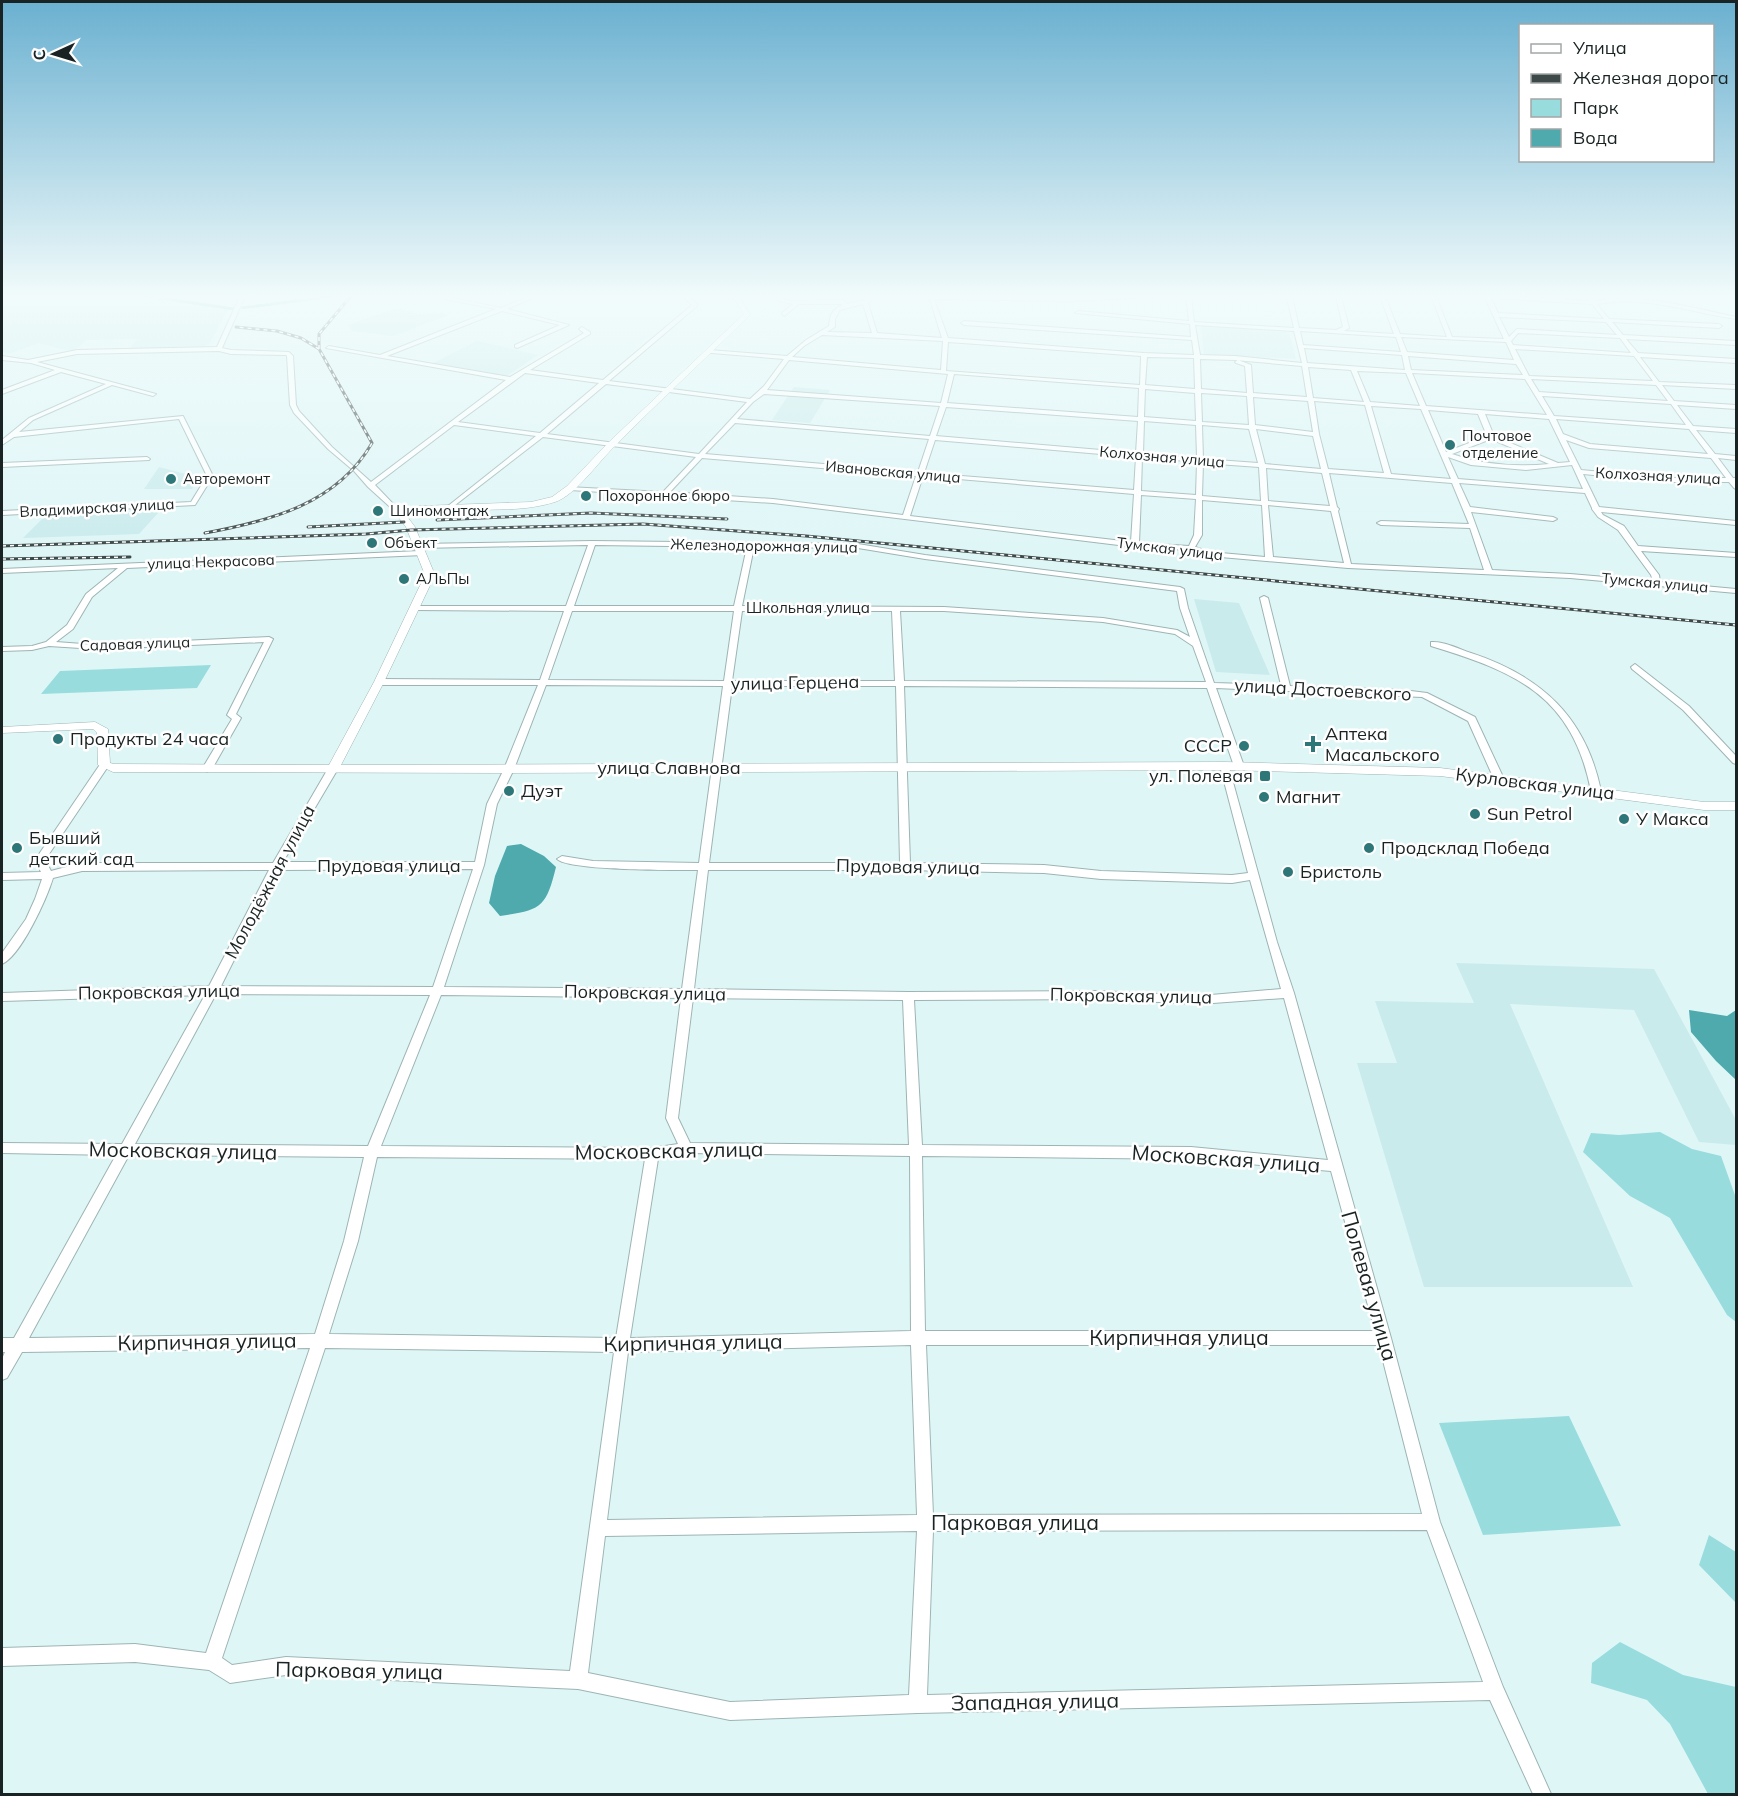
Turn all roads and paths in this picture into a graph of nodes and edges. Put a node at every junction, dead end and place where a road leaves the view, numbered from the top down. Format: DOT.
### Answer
graph roads {
  1 [pos="34,380"];
  2 [pos="99,380"];
  3 [pos="291,380"];
  4 [pos="510,380"];
  5 [pos="582,380"];
  6 [pos="608,380"];
  7 [pos="680,380"];
  8 [pos="772,380"];
  9 [pos="949,380"];
  10 [pos="1045,380"];
  11 [pos="1144,380"];
  12 [pos="1198,380"];
  13 [pos="1249,380"];
  14 [pos="1307,380"];
  15 [pos="1358,380"];
  16 [pos="1412,380"];
  17 [pos="1529,380"];
  18 [pos="1554,380"];
  19 [pos="1656,380"];
  20 [pos="112,383"];
  21 [pos="604,383"];
  22 [pos="1658,383"];
  23 [pos="1144,387"];
  24 [pos="1737,387"];
  25 [pos="668,391"];
  26 [pos="1198,391"];
  27 [pos="2,392"];
  28 [pos="764,392"];
  29 [pos="153,394"];
  30 [pos="1539,394"];
  31 [pos="1251,395"];
  32 [pos="1310,399"];
  33 [pos="751,401"];
  34 [pos="1672,402"];
  35 [pos="1368,404"];
  36 [pos="943,406"];
  37 [pos="1737,407"];
  38 [pos="1424,408"];
  39 [pos="1481,413"];
  40 [pos="1551,418"];
  41 [pos="1142,419"];
  42 [pos="735,421"];
  43 [pos="452,423"];
  44 [pos="1197,423"];
  45 [pos="1252,427"];
  46 [pos="1691,428"];
  47 [pos="1737,431"];
  48 [pos="1316,434"];
  49 [pos="11,435"];
  50 [pos="1559,435"];
  51 [pos="540,436"];
  52 [pos="1491,437"];
  53 [pos="931,438"];
  54 [pos="2,443"];
  55 [pos="612,444"];
  56 [pos="1445,454"];
  57 [pos="1138,455"];
  58 [pos="702,456"];
  59 [pos="1713,457"];
  60 [pos="1737,458"];
  61 [pos="147,459"];
  62 [pos="1200,460"];
  63 [pos="1575,463"];
  64 [pos="1557,464"];
  65 [pos="2,465"];
  66 [pos="1262,465"];
  67 [pos="1325,471"];
  68 [pos="1580,472"];
  69 [pos="921,475"];
  70 [pos="1388,475"];
  71 [pos="1734,480"];
  72 [pos="1455,481"];
  73 [pos="369,486"];
  74 [pos="1737,487"];
  75 [pos="570,488"];
  76 [pos="1589,491"];
  77 [pos="1137,492"];
  78 [pos="666,493"];
  79 [pos="1200,498"];
  80 [pos="1265,503"];
  81 [pos="450,507"];
  82 [pos="1336,509"];
  83 [pos="1467,509"];
  84 [pos="1595,509"];
  85 [pos="2,513"];
  86 [pos="400,514"];
  87 [pos="906,517"];
  88 [pos="1553,519"];
  89 [pos="1381,523"];
  90 [pos="1737,523"];
  91 [pos="1473,526"];
  92 [pos="592,543"];
  93 [pos="751,545"];
  94 [pos="1135,545"];
  95 [pos="1191,548"];
  96 [pos="1636,548"];
  97 [pos="419,550"];
  98 [pos="1737,555"];
  99 [pos="1269,559"];
  100 [pos="125,566"];
  101 [pos="1348,566"];
  102 [pos="2,571"];
  103 [pos="1489,573"];
  104 [pos="1657,584"];
  105 [pos="1180,589"];
  106 [pos="1737,591"];
  107 [pos="1264,598"];
  108 [pos="571,607"];
  109 [pos="415,608"];
  110 [pos="738,608"];
  111 [pos="896,609"];
  112 [pos="49,644"];
  113 [pos="1196,644"];
  114 [pos="1434,644"];
  115 [pos="2,648"];
  116 [pos="1635,667"];
  117 [pos="379,682"];
  118 [pos="901,682"];
  119 [pos="543,683"];
  120 [pos="728,684"];
  121 [pos="1212,685"];
  122 [pos="1286,687"];
  123 [pos="2,730"];
  124 [pos="1737,761"];
  125 [pos="109,766"];
  126 [pos="1232,766"];
  127 [pos="334,767"];
  128 [pos="716,767"];
  129 [pos="900,768"];
  130 [pos="207,769"];
  131 [pos="509,769"];
  132 [pos="1499,779"];
  133 [pos="1596,791"];
  134 [pos="1737,806"];
  135 [pos="562,859"];
  136 [pos="276,866"];
  137 [pos="479,866"];
  138 [pos="905,866"];
  139 [pos="705,867"];
  140 [pos="2,876"];
  141 [pos="48,876"];
  142 [pos="1254,876"];
  143 [pos="2,960"];
  144 [pos="213,990"];
  145 [pos="437,991"];
  146 [pos="689,993"];
  147 [pos="1288,993"];
  148 [pos="908,996"];
  149 [pos="2,997"];
  150 [pos="2,1148"];
  151 [pos="686,1148"];
  152 [pos="125,1150"];
  153 [pos="916,1151"];
  154 [pos="372,1152"];
  155 [pos="652,1154"];
  156 [pos="1335,1167"];
  157 [pos="918,1338"];
  158 [pos="1384,1338"];
  159 [pos="320,1341"];
  160 [pos="2,1344"];
  161 [pos="17,1344"];
  162 [pos="622,1345"];
  163 [pos="2,1372"];
  164 [pos="925,1522"];
  165 [pos="1432,1522"];
  166 [pos="598,1528"];
  167 [pos="2,1657"];
  168 [pos="213,1662"];
  169 [pos="578,1680"];
  170 [pos="1495,1692"];
  171 [pos="918,1704"];
  172 [pos="1542,1794"];
  1 -- 27 [label="street"];
  2 -- 20 [label="street"];
  3 -- 73 [label="street"];
  4 -- 43 [label="street"];
  5 -- 21 [label="street"];
  6 -- 21 [label="street"];
  7 -- 25 [label="main road"];
  8 -- 28 [label="street"];
  9 -- 36 [label="street"];
  10 -- 23 [label="street"];
  11 -- 23 [label="street"];
  12 -- 26 [label="street"];
  13 -- 31 [label="street"];
  14 -- 32 [label="street"];
  15 -- 35 [label="street"];
  16 -- 38 [label="street"];
  17 -- 30 [label="street"];
  18 -- 22 [label="street"];
  19 -- 22 [label="street"];
  20 -- 29 [label="street"];
  20 -- 49 [label="street"];
  21 -- 25 [label="street"];
  21 -- 51 [label="street"];
  22 -- 24 [label="street"];
  22 -- 34 [label="street"];
  23 -- 26 [label="street"];
  23 -- 41 [label="street"];
  25 -- 33 [label="street"];
  25 -- 55 [label="main road"];
  26 -- 31 [label="street"];
  26 -- 44 [label="street"];
  28 -- 33 [label="street"];
  28 -- 36 [label="street"];
  30 -- 34 [label="street"];
  30 -- 40 [label="street"];
  31 -- 32 [label="street"];
  31 -- 45 [label="street"];
  32 -- 35 [label="street"];
  32 -- 48 [label="street"];
  33 -- 42 [label="street"];
  34 -- 37 [label="street"];
  34 -- 46 [label="street"];
  35 -- 38 [label="street"];
  35 -- 70 [label="street"];
  36 -- 41 [label="street"];
  36 -- 53 [label="street"];
  38 -- 39 [label="street"];
  38 -- 56 [label="street"];
  39 -- 40 [label="street"];
  39 -- 52 [label="street"];
  40 -- 46 [label="street"];
  40 -- 50 [label="street"];
  41 -- 44 [label="street"];
  41 -- 57 [label="street"];
  42 -- 53 [label="street, Колхозная улица"];
  42 -- 58 [label="street"];
  43 -- 51 [label="street, Ивановская улица"];
  43 -- 73 [label="street"];
  44 -- 45 [label="street"];
  44 -- 62 [label="street"];
  45 -- 48 [label="street"];
  45 -- 66 [label="street"];
  46 -- 47 [label="street"];
  46 -- 59 [label="street"];
  48 -- 67 [label="street"];
  49 -- 54 [label="street"];
  49 -- 85 [label="street, Владимирская улица"];
  50 -- 59 [label="street"];
  50 -- 63 [label="street"];
  51 -- 55 [label="street, Ивановская улица"];
  51 -- 81 [label="street"];
  52 -- 56 [label="street"];
  52 -- 64 [label="street"];
  53 -- 57 [label="street, Колхозная улица"];
  53 -- 69 [label="street"];
  55 -- 58 [label="street, Ивановская улица"];
  55 -- 75 [label="main road"];
  56 -- 64 [label="street"];
  56 -- 72 [label="street"];
  57 -- 62 [label="street, Колхозная улица"];
  57 -- 77 [label="street"];
  58 -- 69 [label="street, Ивановская улица"];
  58 -- 78 [label="street"];
  59 -- 60 [label="street"];
  59 -- 71 [label="street"];
  61 -- 65 [label="street"];
  62 -- 66 [label="street, Колхозная улица"];
  62 -- 79 [label="street"];
  63 -- 64 [label="street"];
  63 -- 68 [label="street"];
  66 -- 67 [label="street, Колхозная улица"];
  66 -- 80 [label="street"];
  67 -- 70 [label="street, Колхозная улица"];
  67 -- 82 [label="street"];
  68 -- 71 [label="street, Колхозная улица"];
  68 -- 76 [label="street"];
  69 -- 77 [label="street, Ивановская улица"];
  69 -- 87 [label="street"];
  70 -- 72 [label="street, Колхозная улица"];
  71 -- 74 [label="street"];
  72 -- 76 [label="street, Колхозная улица"];
  72 -- 83 [label="street"];
  73 -- 86 [label="street"];
  75 -- 78 [label="street, Тумская улица"];
  75 -- 81 [label="main road"];
  76 -- 84 [label="street"];
  77 -- 79 [label="street, Ивановская улица"];
  77 -- 94 [label="street"];
  78 -- 87 [label="street, Тумская улица"];
  79 -- 80 [label="street, Ивановская улица"];
  79 -- 95 [label="street"];
  80 -- 82 [label="street, Ивановская улица"];
  80 -- 99 [label="street"];
  81 -- 86 [label="main road"];
  82 -- 101 [label="street"];
  83 -- 88 [label="street"];
  83 -- 91 [label="street"];
  84 -- 90 [label="street, Колхозная улица"];
  84 -- 96 [label="street"];
  86 -- 97 [label="main road, Молодёжная улица"];
  87 -- 94 [label="street, Тумская улица"];
  89 -- 91 [label="street"];
  91 -- 103 [label="street"];
  92 -- 93 [label="street, Железнодорожная улица"];
  92 -- 97 [label="street, Железнодорожная улица"];
  92 -- 108 [label="street"];
  93 -- 105 [label="street, Железнодорожная улица"];
  93 -- 110 [label="street"];
  94 -- 95 [label="street, Тумская улица"];
  95 -- 99 [label="street, Тумская улица"];
  96 -- 98 [label="street"];
  96 -- 104 [label="street"];
  97 -- 100 [label="street, улица Некрасова"];
  97 -- 109 [label="main road, Молодёжная улица"];
  99 -- 101 [label="street, Тумская улица"];
  100 -- 102 [label="street, улица Некрасова"];
  100 -- 112 [label="street"];
  101 -- 103 [label="street, Тумская улица"];
  103 -- 104 [label="street, Тумская улица"];
  104 -- 106 [label="street, Тумская улица"];
  105 -- 113 [label="street, Полевая улица"];
  107 -- 122 [label="street"];
  108 -- 109 [label="street, Школьная улица"];
  108 -- 110 [label="street, Школьная улица"];
  108 -- 119 [label="street"];
  109 -- 117 [label="main road, Молодёжная улица"];
  110 -- 111 [label="street, Школьная улица"];
  110 -- 120 [label="street"];
  111 -- 113 [label="street, Школьная улица"];
  111 -- 118 [label="street"];
  112 -- 115 [label="street, Садовая улица"];
  112 -- 130 [label="street, Садовая улица"];
  113 -- 121 [label="street, Полевая улица"];
  114 -- 133 [label="street"];
  116 -- 124 [label="street"];
  117 -- 119 [label="street, улица Герцена"];
  117 -- 127 [label="main road, Молодёжная улица"];
  118 -- 120 [label="street, улица Герцена"];
  118 -- 121 [label="street, улица Герцена"];
  118 -- 129 [label="street"];
  119 -- 120 [label="street, улица Герцена"];
  119 -- 131 [label="street"];
  120 -- 128 [label="street"];
  121 -- 122 [label="street, улица Достоевского"];
  121 -- 126 [label="street, Полевая улица"];
  122 -- 132 [label="street, улица Достоевского"];
  123 -- 125 [label="main road"];
  125 -- 130 [label="main road, улица Славнова"];
  125 -- 141 [label="street"];
  126 -- 129 [label="main road, улица Славнова"];
  126 -- 132 [label="main road, Курловская улица"];
  126 -- 142 [label="street, Полевая улица"];
  127 -- 130 [label="main road, улица Славнова"];
  127 -- 131 [label="main road, улица Славнова"];
  127 -- 136 [label="street, Молодёжная улица"];
  128 -- 129 [label="main road, улица Славнова"];
  128 -- 131 [label="main road, улица Славнова"];
  128 -- 139 [label="street"];
  129 -- 138 [label="street"];
  131 -- 137 [label="street"];
  132 -- 133 [label="main road, Курловская улица"];
  133 -- 134 [label="main road, Курловская улица"];
  135 -- 139 [label="street, Прудовая улица"];
  136 -- 137 [label="street, Прудовая улица"];
  136 -- 141 [label="street, Прудовая улица"];
  136 -- 144 [label="street, Молодёжная улица"];
  137 -- 145 [label="street"];
  138 -- 139 [label="street, Прудовая улица"];
  138 -- 142 [label="street, Прудовая улица"];
  139 -- 146 [label="street"];
  140 -- 141 [label="street, Прудовая улица"];
  141 -- 143 [label="street"];
  142 -- 147 [label="street, Полевая улица"];
  144 -- 145 [label="street, Покровская улица"];
  144 -- 149 [label="street, Покровская улица"];
  144 -- 152 [label="street, Молодёжная улица"];
  145 -- 146 [label="street, Покровская улица"];
  145 -- 154 [label="street"];
  146 -- 148 [label="street, Покровская улица"];
  146 -- 151 [label="street"];
  147 -- 148 [label="street, Покровская улица"];
  147 -- 156 [label="street, Полевая улица"];
  148 -- 153 [label="street"];
  150 -- 152 [label="street, Московская улица"];
  151 -- 153 [label="street, Московская улица"];
  151 -- 155 [label="street, Московская улица"];
  152 -- 154 [label="street, Московская улица"];
  152 -- 161 [label="street, Молодёжная улица"];
  153 -- 156 [label="street, Московская улица"];
  153 -- 157 [label="street"];
  154 -- 155 [label="street, Московская улица"];
  154 -- 159 [label="street"];
  155 -- 162 [label="street"];
  156 -- 158 [label="street, Полевая улица"];
  157 -- 158 [label="street, Кирпичная улица"];
  157 -- 162 [label="street, Кирпичная улица"];
  157 -- 164 [label="street"];
  158 -- 165 [label="street, Полевая улица"];
  159 -- 161 [label="street, Кирпичная улица"];
  159 -- 162 [label="street, Кирпичная улица"];
  159 -- 168 [label="street"];
  160 -- 161 [label="street, Кирпичная улица"];
  161 -- 163 [label="street, Молодёжная улица"];
  162 -- 166 [label="street"];
  164 -- 165 [label="street, Парковая улица"];
  164 -- 166 [label="street, Парковая улица"];
  164 -- 171 [label="street"];
  165 -- 170 [label="street, Полевая улица"];
  166 -- 169 [label="street"];
  167 -- 168 [label="street, Парковая улица"];
  168 -- 169 [label="street, Парковая улица"];
  169 -- 171 [label="street, Западная улица"];
  170 -- 171 [label="street, Западная улица"];
  170 -- 172 [label="street, Полевая улица"];
}
